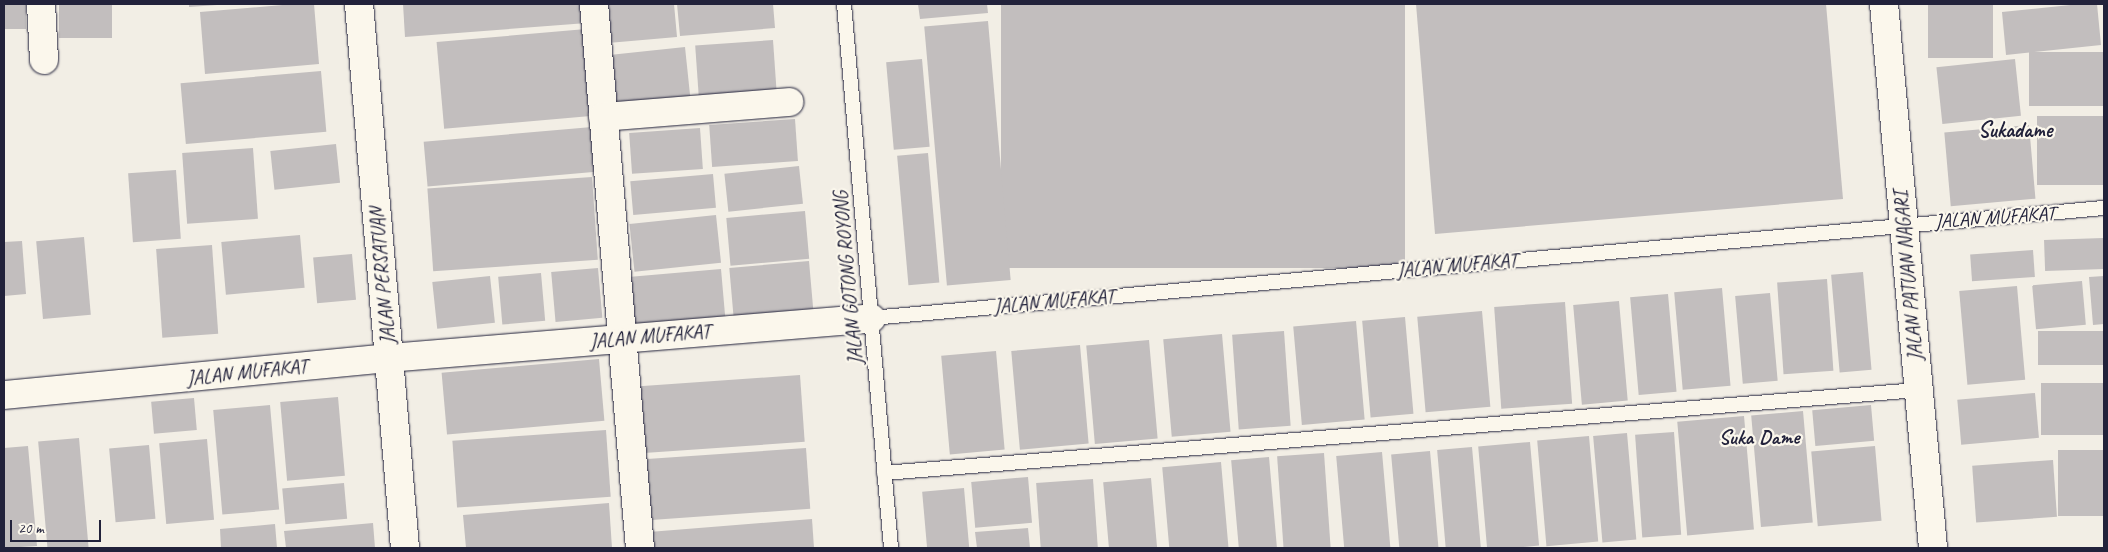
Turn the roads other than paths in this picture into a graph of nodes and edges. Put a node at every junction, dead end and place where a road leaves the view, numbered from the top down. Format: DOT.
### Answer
graph roads {
  1 [pos="42,4"];
  2 [pos="359,4"];
  3 [pos="594,4"];
  4 [pos="844,4"];
  5 [pos="1884,4"];
  6 [pos="44,60"];
  7 [pos="789,102"];
  8 [pos="603,118"];
  9 [pos="2104,208"];
  10 [pos="1904,224"];
  11 [pos="871,318"];
  12 [pos="624,339"];
  13 [pos="389,358"];
  14 [pos="1918,390"];
  15 [pos="4,395"];
  16 [pos="884,473"];
  17 [pos="405,548"];
  18 [pos="640,548"];
  19 [pos="891,548"];
  20 [pos="1933,548"];
  1 -- 6 [label="street"];
  2 -- 13 [label="street, JALAN PERSATUAN"];
  3 -- 8 [label="street"];
  4 -- 11 [label="lane, JALAN GOTONG ROYONG"];
  5 -- 10 [label="street, JALAN PATUAN NAGARI"];
  7 -- 8 [label="street"];
  8 -- 12 [label="street"];
  9 -- 10 [label="lane, JALAN MUFAKAT"];
  10 -- 11 [label="lane, JALAN MUFAKAT"];
  10 -- 14 [label="street, JALAN PATUAN NAGARI"];
  11 -- 12 [label="street, JALAN MUFAKAT"];
  11 -- 16 [label="lane, JALAN GOTONG ROYONG"];
  12 -- 13 [label="street, JALAN MUFAKAT"];
  12 -- 18 [label="street"];
  13 -- 15 [label="street, JALAN MUFAKAT"];
  13 -- 17 [label="street, JALAN PERSATUAN"];
  14 -- 16 [label="lane"];
  14 -- 20 [label="street, JALAN PATUAN NAGARI"];
  16 -- 19 [label="lane, JALAN GOTONG ROYONG"];
}
